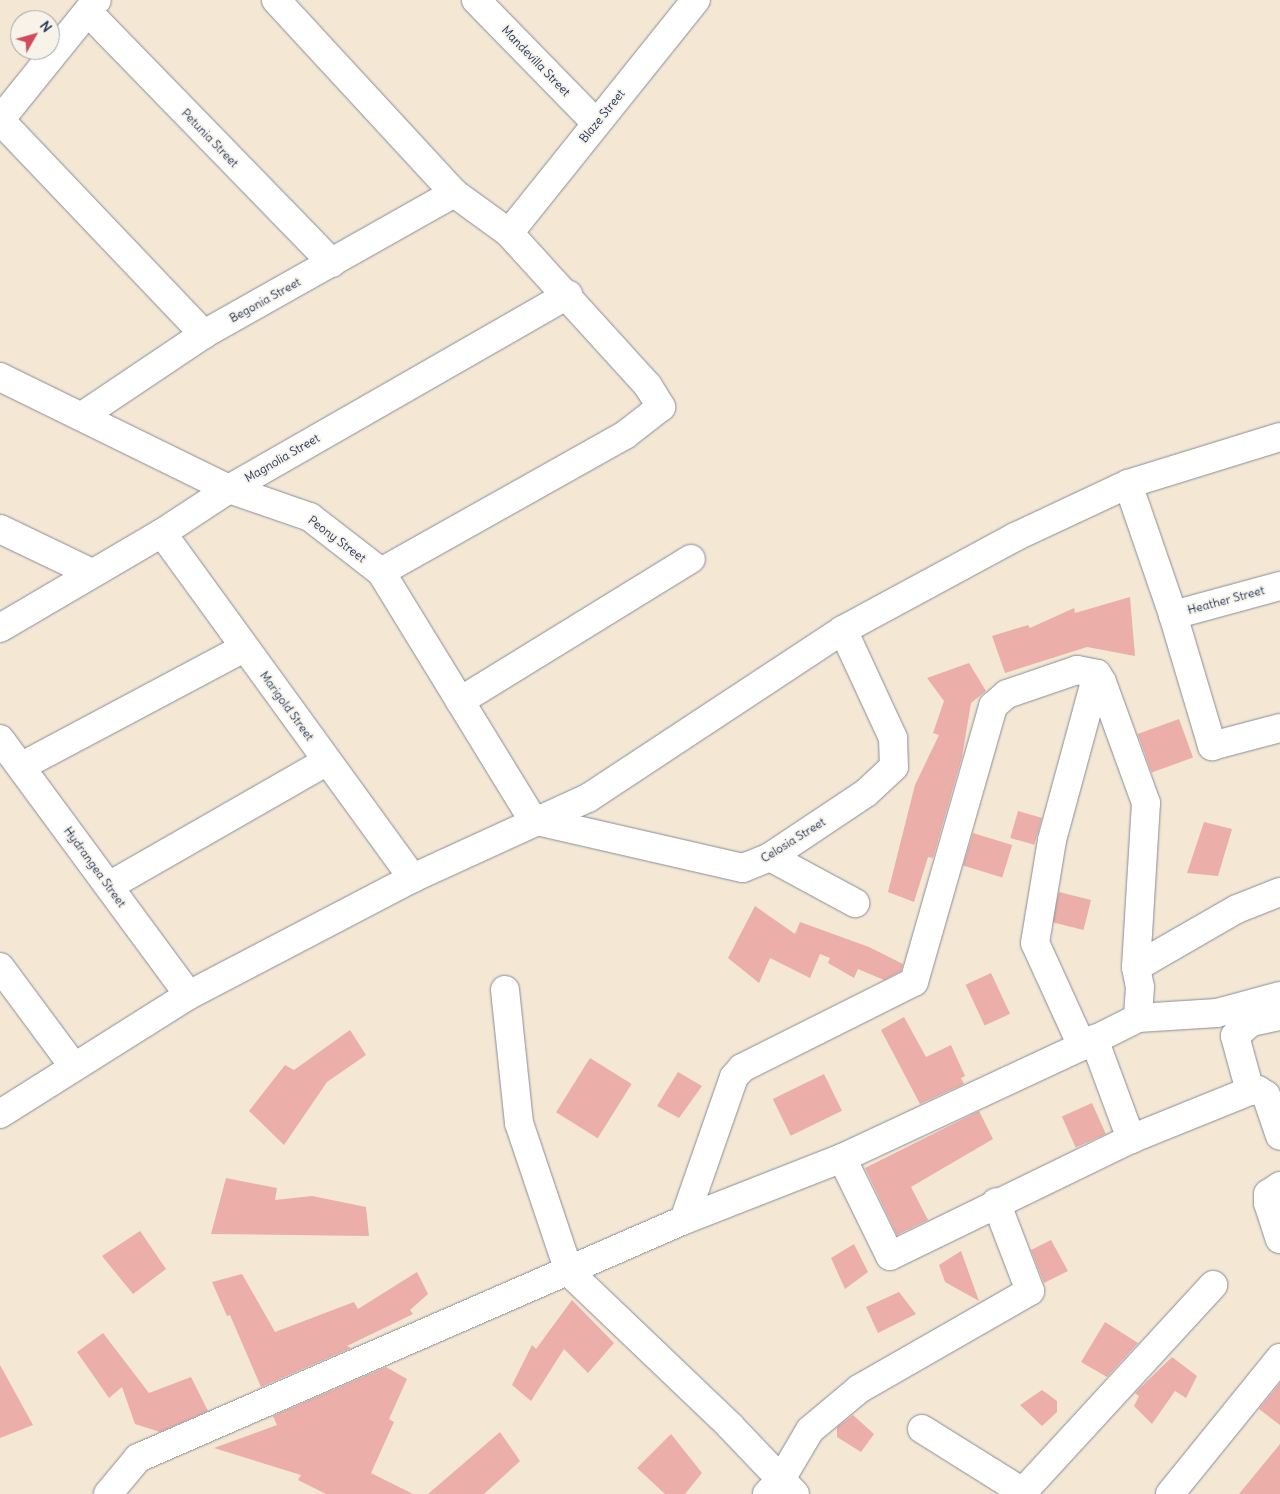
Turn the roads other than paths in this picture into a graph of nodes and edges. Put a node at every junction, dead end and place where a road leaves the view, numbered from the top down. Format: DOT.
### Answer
graph roads {
  1 [pos="276,0"];
  2 [pos="476,0"];
  3 [pos="686,4"];
  4 [pos="93,6"];
  5 [pos="0,120"];
  6 [pos="596,123"];
  7 [pos="454,193"];
  8 [pos="509,233"];
  9 [pos="332,263"];
  10 [pos="568,295"];
  11 [pos="204,334"];
  12 [pos="0,378"];
  13 [pos="82,416"];
  14 [pos="1280,437"];
  15 [pos="1128,484"];
  16 [pos="229,489"];
  17 [pos="0,529"];
  18 [pos="162,533"];
  19 [pos="691,559"];
  20 [pos="92,572"];
  21 [pos="381,572"];
  22 [pos="1280,586"];
  23 [pos="1173,615"];
  24 [pos="0,628"];
  25 [pos="843,630"];
  26 [pos="244,648"];
  27 [pos="1097,674"];
  28 [pos="460,701"];
  29 [pos="1280,728"];
  30 [pos="0,739"];
  31 [pos="327,761"];
  32 [pos="22,766"];
  33 [pos="533,820"];
  34 [pos="770,857"];
  35 [pos="414,878"];
  36 [pos="109,886"];
  37 [pos="1280,892"];
  38 [pos="855,903"];
  39 [pos="0,967"];
  40 [pos="1136,967"];
  41 [pos="505,990"];
  42 [pos="189,995"];
  43 [pos="1280,996"];
  44 [pos="1280,1016"];
  45 [pos="1138,1018"];
  46 [pos="1088,1043"];
  47 [pos="74,1067"];
  48 [pos="1250,1091"];
  49 [pos="0,1114"];
  50 [pos="1278,1123"];
  51 [pos="1131,1140"];
  52 [pos="842,1158"];
  53 [pos="1280,1186"];
  54 [pos="996,1202"];
  55 [pos="684,1220"];
  56 [pos="1280,1239"];
  57 [pos="569,1272"];
  58 [pos="1213,1285"];
  59 [pos="1280,1358"];
  60 [pos="922,1429"];
  61 [pos="781,1490"];
  62 [pos="1022,1493"];
  63 [pos="108,1494"];
  64 [pos="1170,1494"];
  1 -- 7 [label="street"];
  2 -- 6 [label="street, Mandevilla Street"];
  3 -- 6 [label="street, Blaze Street"];
  4 -- 5 [label="street"];
  4 -- 9 [label="street, Petunia Street"];
  5 -- 11 [label="street"];
  6 -- 8 [label="street, Blaze Street"];
  7 -- 8 [label="street"];
  7 -- 9 [label="street, Begonia Street"];
  8 -- 10 [label="street"];
  9 -- 11 [label="street, Begonia Street"];
  10 -- 16 [label="street, Magnolia Street"];
  10 -- 21 [label="street"];
  11 -- 13 [label="street, Begonia Street"];
  12 -- 13 [label="street, Peony Street"];
  13 -- 16 [label="street, Peony Street"];
  14 -- 15 [label="street"];
  15 -- 23 [label="street"];
  15 -- 25 [label="street"];
  16 -- 18 [label="street, Magnolia Street"];
  16 -- 21 [label="street, Peony Street"];
  17 -- 20 [label="street"];
  18 -- 20 [label="street, Magnolia Street"];
  18 -- 26 [label="street, Marigold Street"];
  19 -- 28 [label="street"];
  20 -- 24 [label="street, Magnolia Street"];
  21 -- 28 [label="street, Peony Street"];
  22 -- 23 [label="street, Heather Street"];
  23 -- 29 [label="street"];
  25 -- 33 [label="street"];
  25 -- 34 [label="street, Celosia Street"];
  26 -- 31 [label="street, Marigold Street"];
  26 -- 32 [label="street"];
  27 -- 40 [label="street"];
  27 -- 46 [label="street"];
  27 -- 55 [label="street"];
  28 -- 33 [label="street, Peony Street"];
  30 -- 32 [label="street, Hydrangea Street"];
  31 -- 35 [label="street, Marigold Street"];
  31 -- 36 [label="street"];
  32 -- 36 [label="street, Hydrangea Street"];
  33 -- 34 [label="street, Celosia Street"];
  33 -- 35 [label="street"];
  34 -- 38 [label="street"];
  35 -- 42 [label="street"];
  36 -- 42 [label="street, Hydrangea Street"];
  37 -- 40 [label="street"];
  39 -- 47 [label="street"];
  40 -- 45 [label="street"];
  41 -- 57 [label="street"];
  42 -- 47 [label="street"];
  43 -- 45 [label="street"];
  44 -- 48 [label="street"];
  45 -- 46 [label="street"];
  46 -- 51 [label="street"];
  46 -- 52 [label="street"];
  47 -- 49 [label="street"];
  48 -- 50 [label="street"];
  48 -- 51 [label="street"];
  51 -- 54 [label="street"];
  52 -- 54 [label="street"];
  52 -- 55 [label="street"];
  53 -- 56 [label="street"];
  54 -- 61 [label="street"];
  55 -- 57 [label="street"];
  57 -- 61 [label="street"];
  57 -- 63 [label="street"];
  58 -- 62 [label="street"];
  59 -- 64 [label="street"];
  60 -- 62 [label="street"];
}
